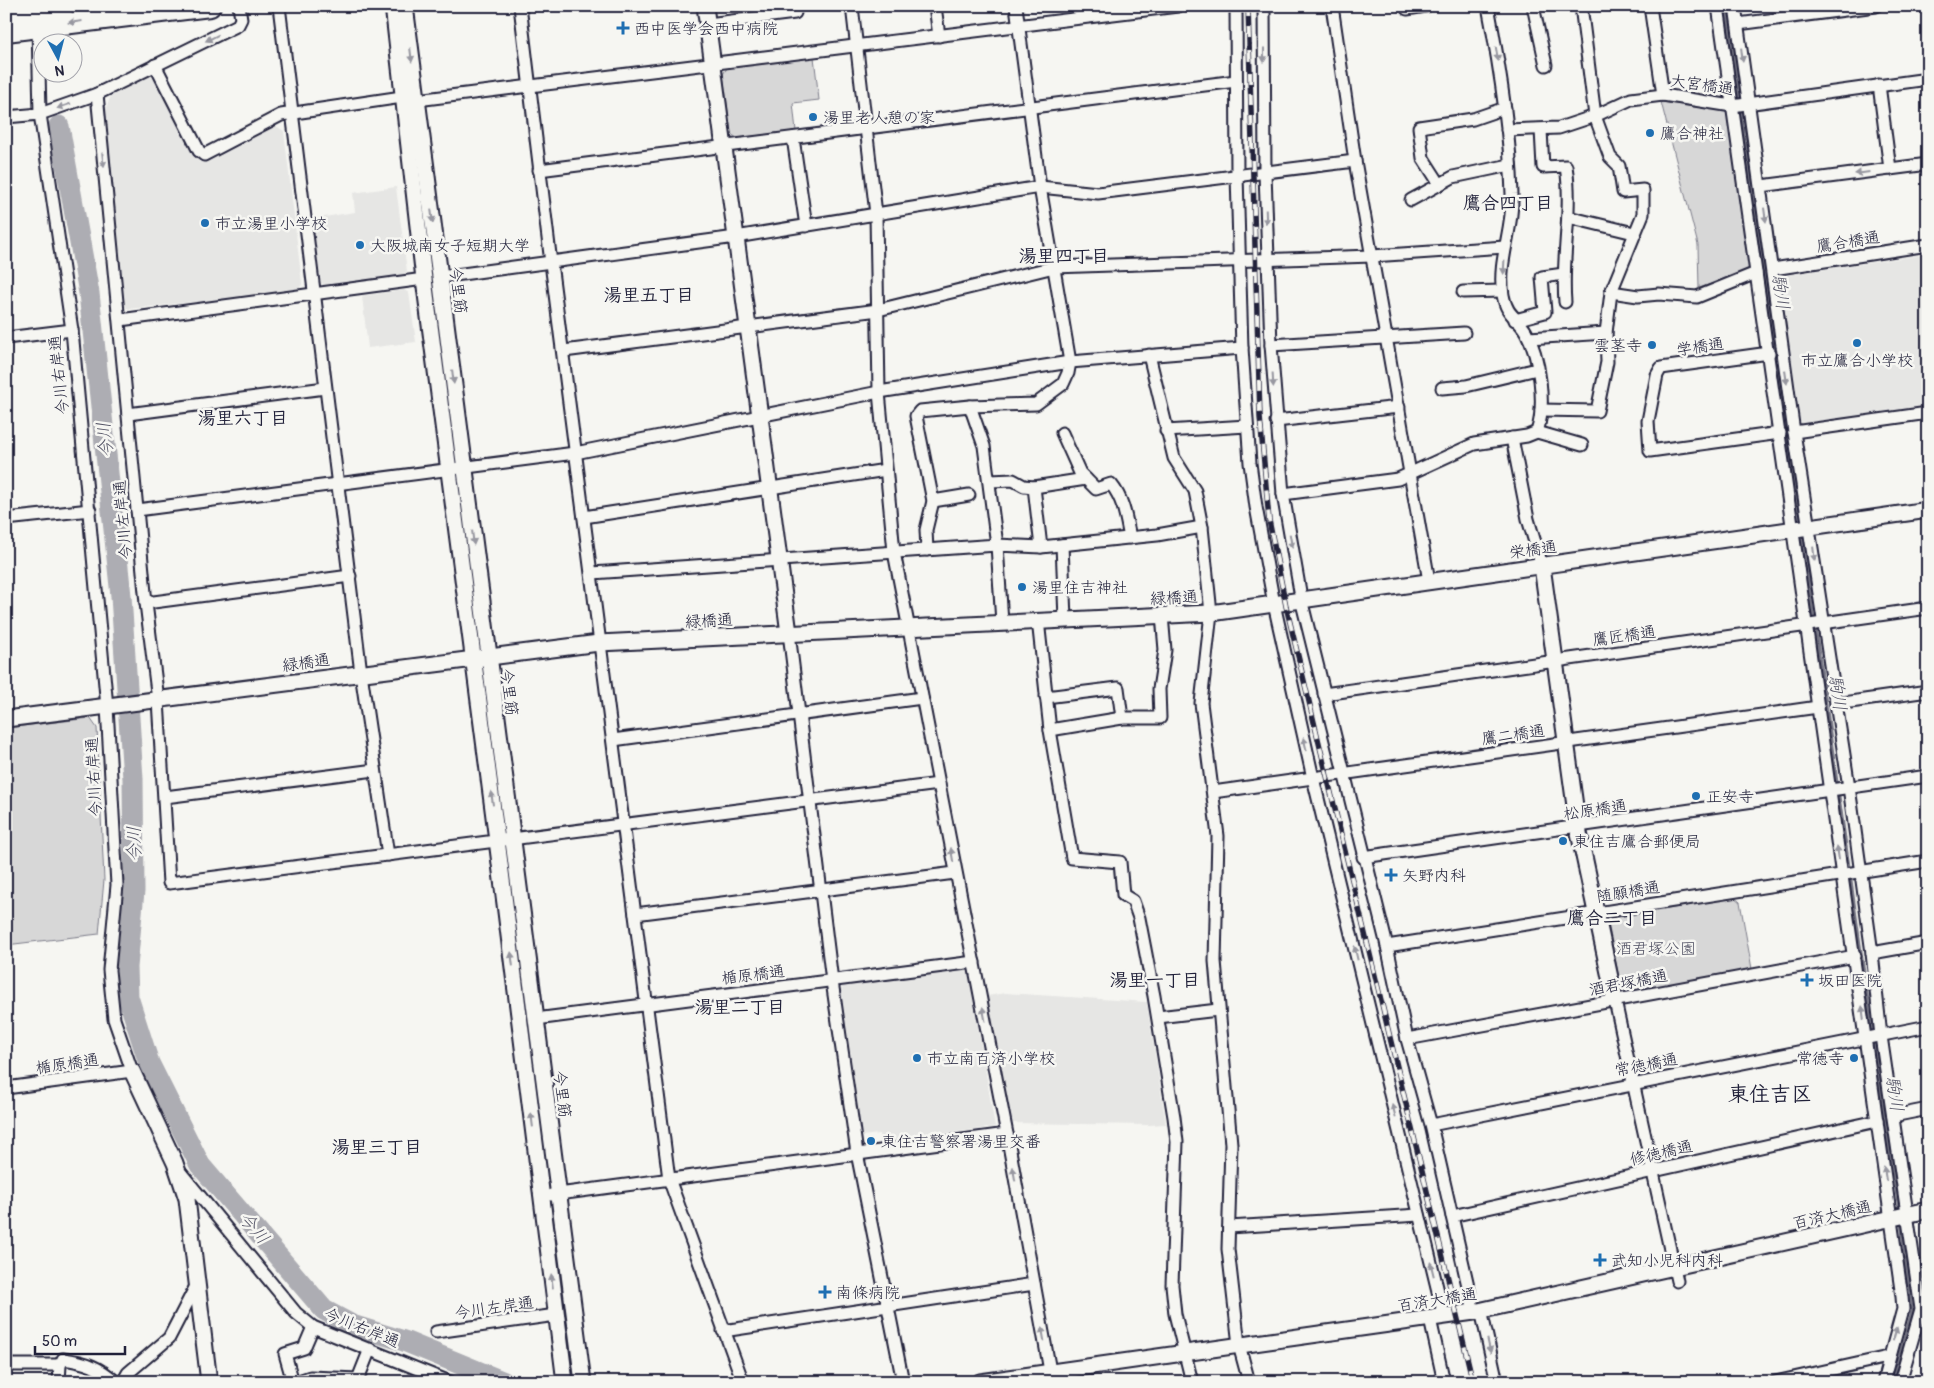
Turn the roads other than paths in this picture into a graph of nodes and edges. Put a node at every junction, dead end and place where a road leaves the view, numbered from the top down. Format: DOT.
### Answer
graph roads {
  1 [pos="64,6"];
  2 [pos="210,6"];
  3 [pos="239,6"];
  4 [pos="278,6"];
  5 [pos="393,6"];
  6 [pos="405,6"];
  7 [pos="520,6"];
  8 [pos="705,6"];
  9 [pos="852,6"];
  10 [pos="935,6"];
  11 [pos="1016,6"];
  12 [pos="1178,6"];
  13 [pos="1236,6"];
  14 [pos="1264,6"];
  15 [pos="1332,6"];
  16 [pos="1426,6"];
  17 [pos="1488,6"];
  18 [pos="1533,6"];
  19 [pos="1581,6"];
  20 [pos="1650,6"];
  21 [pos="1718,6"];
  22 [pos="1735,6"];
  23 [pos="1876,6"];
  24 [pos="1407,9"];
  25 [pos="6,13"];
  26 [pos="795,13"];
  27 [pos="36,14"];
  28 [pos="708,24"];
  29 [pos="1738,24"];
  30 [pos="1019,26"];
  31 [pos="6,31"];
  32 [pos="939,36"];
  33 [pos="856,47"];
  34 [pos="714,64"];
  35 [pos="155,65"];
  36 [pos="1546,65"];
  37 [pos="1928,78"];
  38 [pos="1236,81"];
  39 [pos="1879,85"];
  40 [pos="530,87"];
  41 [pos="96,94"];
  42 [pos="1663,95"];
  43 [pos="402,97"];
  44 [pos="417,100"];
  45 [pos="1740,105"];
  46 [pos="1029,107"];
  47 [pos="1505,108"];
  48 [pos="292,113"];
  49 [pos="40,114"];
  50 [pos="1595,116"];
  51 [pos="6,117"];
  52 [pos="866,128"];
  53 [pos="1507,130"];
  54 [pos="1542,130"];
  55 [pos="793,138"];
  56 [pos="724,146"];
  57 [pos="1355,162"];
  58 [pos="1928,164"];
  59 [pos="1510,166"];
  60 [pos="1890,169"];
  61 [pos="539,170"];
  62 [pos="1265,173"];
  63 [pos="1237,175"];
  64 [pos="1439,183"];
  65 [pos="1761,186"];
  66 [pos="1040,187"];
  67 [pos="1410,200"];
  68 [pos="876,214"];
  69 [pos="1568,217"];
  70 [pos="806,226"];
  71 [pos="1634,233"];
  72 [pos="736,237"];
  73 [pos="1928,245"];
  74 [pos="1505,247"];
  75 [pos="1372,256"];
  76 [pos="1268,258"];
  77 [pos="1240,260"];
  78 [pos="551,264"];
  79 [pos="1054,267"];
  80 [pos="1773,269"];
  81 [pos="1756,273"];
  82 [pos="1564,274"];
  83 [pos="440,277"];
  84 [pos="424,279"];
  85 [pos="1463,292"];
  86 [pos="1502,292"];
  87 [pos="1611,292"];
  88 [pos="312,294"];
  89 [pos="1565,302"];
  90 [pos="878,310"];
  91 [pos="120,320"];
  92 [pos="1515,320"];
  93 [pos="748,328"];
  94 [pos="72,330"];
  95 [pos="1464,333"];
  96 [pos="1606,333"];
  97 [pos="6,338"];
  98 [pos="1529,338"];
  99 [pos="1388,339"];
  100 [pos="1271,345"];
  101 [pos="1242,348"];
  102 [pos="564,351"];
  103 [pos="1769,353"];
  104 [pos="1149,355"];
  105 [pos="1070,362"];
  106 [pos="1537,369"];
  107 [pos="325,388"];
  108 [pos="1442,388"];
  109 [pos="879,392"];
  110 [pos="970,406"];
  111 [pos="1399,407"];
  112 [pos="1541,410"];
  113 [pos="1928,413"];
  114 [pos="128,414"];
  115 [pos="761,415"];
  116 [pos="1276,421"];
  117 [pos="1247,426"];
  118 [pos="1166,431"];
  119 [pos="1537,432"];
  120 [pos="1794,432"];
  121 [pos="1062,433"];
  122 [pos="1780,433"];
  123 [pos="1512,438"];
  124 [pos="1582,445"];
  125 [pos="575,452"];
  126 [pos="457,468"];
  127 [pos="886,470"];
  128 [pos="1411,473"];
  129 [pos="1086,479"];
  130 [pos="990,481"];
  131 [pos="339,483"];
  132 [pos="770,487"];
  133 [pos="1034,487"];
  134 [pos="1283,494"];
  135 [pos="969,495"];
  136 [pos="933,501"];
  137 [pos="90,510"];
  138 [pos="137,510"];
  139 [pos="1928,510"];
  140 [pos="584,517"];
  141 [pos="6,520"];
  142 [pos="1202,526"];
  143 [pos="1801,528"];
  144 [pos="1130,538"];
  145 [pos="997,545"];
  146 [pos="1062,545"];
  147 [pos="1041,547"];
  148 [pos="927,550"];
  149 [pos="894,552"];
  150 [pos="779,560"];
  151 [pos="1542,566"];
  152 [pos="592,573"];
  153 [pos="350,576"];
  154 [pos="1429,581"];
  155 [pos="1301,599"];
  156 [pos="146,603"];
  157 [pos="1274,604"];
  158 [pos="1928,608"];
  159 [pos="1211,613"];
  160 [pos="1162,615"];
  161 [pos="1064,619"];
  162 [pos="1038,620"];
  163 [pos="1002,622"];
  164 [pos="1822,623"];
  165 [pos="1807,625"];
  166 [pos="908,628"];
  167 [pos="789,633"];
  168 [pos="599,643"];
  169 [pos="481,659"];
  170 [pos="1554,661"];
  171 [pos="361,673"];
  172 [pos="1928,691"];
  173 [pos="1324,694"];
  174 [pos="1046,697"];
  175 [pos="922,698"];
  176 [pos="154,700"];
  177 [pos="1836,704"];
  178 [pos="107,707"];
  179 [pos="1818,707"];
  180 [pos="800,716"];
  181 [pos="6,718"];
  182 [pos="1122,718"];
  183 [pos="1050,730"];
  184 [pos="613,740"];
  185 [pos="1567,743"];
  186 [pos="375,770"];
  187 [pos="1344,773"];
  188 [pos="1928,776"];
  189 [pos="1313,778"];
  190 [pos="939,784"];
  191 [pos="1848,788"];
  192 [pos="1830,790"];
  193 [pos="1213,792"];
  194 [pos="165,797"];
  195 [pos="810,800"];
  196 [pos="623,824"];
  197 [pos="1578,828"];
  198 [pos="504,839"];
  199 [pos="388,855"];
  200 [pos="1363,857"];
  201 [pos="1928,861"];
  202 [pos="955,873"];
  203 [pos="1858,873"];
  204 [pos="1843,875"];
  205 [pos="821,890"];
  206 [pos="1596,912"];
  207 [pos="635,914"];
  208 [pos="1928,943"];
  209 [pos="1387,946"];
  210 [pos="1872,953"];
  211 [pos="1855,956"];
  212 [pos="974,962"];
  213 [pos="832,981"];
  214 [pos="1615,1001"];
  215 [pos="646,1004"];
  216 [pos="1218,1010"];
  217 [pos="1158,1017"];
  218 [pos="536,1019"];
  219 [pos="1928,1026"];
  220 [pos="1880,1036"];
  221 [pos="1866,1037"];
  222 [pos="1407,1039"];
  223 [pos="132,1071"];
  224 [pos="1633,1084"];
  225 [pos="6,1088"];
  226 [pos="1928,1109"];
  227 [pos="1893,1116"];
  228 [pos="1877,1121"];
  229 [pos="1431,1125"];
  230 [pos="1007,1134"];
  231 [pos="857,1153"];
  232 [pos="174,1163"];
  233 [pos="1653,1170"];
  234 [pos="669,1179"];
  235 [pos="558,1194"];
  236 [pos="541,1196"];
  237 [pos="1928,1210"];
  238 [pos="1419,1215"];
  239 [pos="1452,1216"];
  240 [pos="1900,1216"];
  241 [pos="1228,1227"];
  242 [pos="1675,1274"];
  243 [pos="197,1284"];
  244 [pos="1034,1284"];
  245 [pos="886,1306"];
  246 [pos="1924,1308"];
  247 [pos="1477,1311"];
  248 [pos="556,1315"];
  249 [pos="1437,1318"];
  250 [pos="313,1327"];
  251 [pos="723,1331"];
  252 [pos="436,1332"];
  253 [pos="1239,1345"];
  254 [pos="370,1349"];
  255 [pos="1184,1353"];
  256 [pos="1888,1357"];
  257 [pos="6,1365"];
  258 [pos="60,1365"];
  259 [pos="1051,1377"];
  260 [pos="446,1380"];
  261 [pos="59,1382"];
  262 [pos="116,1382"];
  263 [pos="123,1382"];
  264 [pos="209,1382"];
  265 [pos="294,1382"];
  266 [pos="565,1382"];
  267 [pos="583,1382"];
  268 [pos="743,1382"];
  269 [pos="903,1382"];
  270 [pos="980,1382"];
  271 [pos="1192,1382"];
  272 [pos="1249,1382"];
  273 [pos="1444,1382"];
  274 [pos="1497,1382"];
  275 [pos="1775,1382"];
  276 [pos="1883,1382"];
  277 [pos="1900,1382"];
  1 -- 27 [label="highway"];
  2 -- 27 [label="highway, one-way"];
  3 -- 35 [label="street, one-way"];
  4 -- 48 [label="street"];
  5 -- 43 [label="street, 今里筋"];
  6 -- 44 [label="street, 今里筋, one-way"];
  7 -- 40 [label="street"];
  8 -- 28 [label="street"];
  9 -- 33 [label="street"];
  10 -- 32 [label="street"];
  11 -- 30 [label="street"];
  12 -- 30 [label="street"];
  13 -- 38 [label="street"];
  14 -- 62 [label="street, one-way"];
  15 -- 57 [label="street"];
  16 -- 24 [label="street"];
  17 -- 47 [label="street, one-way"];
  18 -- 36 [label="street"];
  19 -- 50 [label="street"];
  20 -- 42 [label="street"];
  21 -- 45 [label="street"];
  22 -- 29 [label="street"];
  23 -- 29 [label="street"];
  25 -- 27 [label="highway"];
  26 -- 28 [label="street"];
  27 -- 31 [label="highway"];
  27 -- 49 [label="street, 今川右岸通"];
  28 -- 34 [label="street"];
  29 -- 45 [label="street, one-way"];
  30 -- 32 [label="street"];
  30 -- 46 [label="street"];
  32 -- 33 [label="street"];
  33 -- 34 [label="street"];
  33 -- 52 [label="street"];
  34 -- 40 [label="street"];
  34 -- 56 [label="street"];
  35 -- 41 [label="street"];
  35 -- 48 [label="street"];
  37 -- 39 [label="street, 大宮橋通"];
  38 -- 46 [label="street"];
  38 -- 63 [label="street"];
  39 -- 45 [label="street, 大宮橋通"];
  39 -- 60 [label="street"];
  40 -- 44 [label="street"];
  40 -- 61 [label="street"];
  41 -- 49 [label="street, one-way"];
  41 -- 91 [label="street, 今川左岸通, one-way"];
  42 -- 45 [label="street, 大宮橋通"];
  42 -- 50 [label="street, 大宮橋通"];
  43 -- 48 [label="street"];
  43 -- 84 [label="street, 今里筋"];
  44 -- 83 [label="street, 今里筋, one-way"];
  45 -- 65 [label="street"];
  45 -- 81 [label="street"];
  46 -- 52 [label="street"];
  46 -- 66 [label="street"];
  47 -- 53 [label="street"];
  47 -- 64 [label="street"];
  48 -- 88 [label="street"];
  49 -- 51 [label="street"];
  49 -- 94 [label="street, 今川右岸通"];
  50 -- 54 [label="street, 大宮橋通"];
  50 -- 71 [label="street"];
  52 -- 55 [label="street"];
  52 -- 68 [label="street"];
  53 -- 54 [label="street, 大宮橋通"];
  53 -- 59 [label="street"];
  54 -- 69 [label="street"];
  55 -- 56 [label="street"];
  55 -- 70 [label="street"];
  56 -- 61 [label="street"];
  56 -- 72 [label="street"];
  57 -- 62 [label="street"];
  57 -- 75 [label="street"];
  58 -- 60 [label="street"];
  59 -- 64 [label="street"];
  59 -- 74 [label="street"];
  60 -- 65 [label="street, one-way"];
  61 -- 78 [label="street"];
  62 -- 63 [label="street"];
  62 -- 76 [label="street, one-way"];
  63 -- 66 [label="street"];
  63 -- 77 [label="street"];
  64 -- 67 [label="street"];
  65 -- 80 [label="street, one-way"];
  66 -- 68 [label="street"];
  66 -- 79 [label="street"];
  68 -- 70 [label="street"];
  68 -- 90 [label="street"];
  69 -- 71 [label="street"];
  69 -- 82 [label="street"];
  70 -- 72 [label="street"];
  71 -- 87 [label="street"];
  72 -- 78 [label="street"];
  72 -- 93 [label="street"];
  73 -- 80 [label="street, 鷹合橋通"];
  74 -- 75 [label="street"];
  74 -- 86 [label="street, one-way"];
  75 -- 76 [label="street"];
  75 -- 99 [label="street"];
  76 -- 77 [label="street"];
  76 -- 100 [label="street"];
  77 -- 79 [label="street"];
  77 -- 101 [label="street"];
  78 -- 83 [label="street"];
  78 -- 102 [label="street"];
  79 -- 90 [label="street"];
  79 -- 105 [label="street"];
  80 -- 120 [label="street, one-way"];
  81 -- 87 [label="street"];
  81 -- 103 [label="street"];
  82 -- 89 [label="street"];
  82 -- 92 [label="street"];
  83 -- 126 [label="street, 今里筋, one-way"];
  84 -- 88 [label="street"];
  84 -- 126 [label="street, 今里筋"];
  85 -- 86 [label="street"];
  86 -- 92 [label="street"];
  87 -- 96 [label="street"];
  88 -- 91 [label="street"];
  88 -- 107 [label="street"];
  90 -- 93 [label="street"];
  90 -- 109 [label="street"];
  91 -- 114 [label="street, 今川左岸通"];
  92 -- 98 [label="street"];
  93 -- 102 [label="street"];
  93 -- 115 [label="street"];
  94 -- 97 [label="street"];
  94 -- 137 [label="street, 今川右岸通"];
  95 -- 99 [label="street"];
  96 -- 98 [label="street"];
  96 -- 112 [label="street"];
  98 -- 106 [label="street"];
  99 -- 100 [label="street"];
  99 -- 111 [label="street"];
  100 -- 116 [label="street, one-way"];
  101 -- 104 [label="street"];
  101 -- 117 [label="street"];
  102 -- 125 [label="street"];
  103 -- 122 [label="street"];
  103 -- 122 [label="street, 学橋通"];
  104 -- 105 [label="street"];
  104 -- 118 [label="street"];
  105 -- 109 [label="street"];
  105 -- 110 [label="street"];
  106 -- 108 [label="street"];
  106 -- 112 [label="street"];
  107 -- 114 [label="street"];
  107 -- 131 [label="street"];
  109 -- 115 [label="street"];
  109 -- 127 [label="street"];
  110 -- 130 [label="street"];
  110 -- 136 [label="street"];
  111 -- 116 [label="street"];
  111 -- 128 [label="street"];
  112 -- 119 [label="street"];
  113 -- 120 [label="street"];
  114 -- 138 [label="street, 今川左岸通"];
  115 -- 125 [label="street"];
  115 -- 132 [label="street"];
  116 -- 134 [label="street"];
  117 -- 118 [label="street"];
  117 -- 157 [label="street"];
  118 -- 142 [label="street"];
  119 -- 123 [label="street"];
  119 -- 124 [label="street"];
  120 -- 143 [label="street"];
  121 -- 129 [label="street"];
  122 -- 143 [label="street"];
  123 -- 128 [label="street"];
  123 -- 151 [label="street"];
  125 -- 126 [label="street"];
  125 -- 140 [label="street"];
  126 -- 131 [label="street"];
  126 -- 169 [label="street, 今里筋"];
  127 -- 132 [label="street"];
  127 -- 149 [label="street"];
  128 -- 134 [label="street"];
  128 -- 154 [label="street"];
  129 -- 133 [label="street"];
  129 -- 144 [label="street"];
  130 -- 133 [label="street"];
  130 -- 145 [label="street"];
  131 -- 138 [label="street"];
  131 -- 153 [label="street"];
  132 -- 140 [label="street"];
  132 -- 150 [label="street"];
  133 -- 147 [label="street"];
  134 -- 155 [label="street, one-way"];
  135 -- 136 [label="street"];
  136 -- 148 [label="street"];
  137 -- 141 [label="street"];
  137 -- 178 [label="street, 今川右岸通"];
  138 -- 156 [label="street, 今川左岸通"];
  139 -- 143 [label="street, 栄橋通"];
  140 -- 152 [label="street"];
  142 -- 144 [label="street"];
  142 -- 159 [label="street"];
  143 -- 151 [label="street, 栄橋通"];
  143 -- 164 [label="street, one-way"];
  143 -- 165 [label="street"];
  144 -- 146 [label="street"];
  145 -- 147 [label="street"];
  145 -- 148 [label="street"];
  145 -- 163 [label="street"];
  146 -- 147 [label="street"];
  146 -- 161 [label="street"];
  148 -- 149 [label="street"];
  149 -- 150 [label="street"];
  149 -- 166 [label="street"];
  150 -- 152 [label="street"];
  150 -- 167 [label="street"];
  151 -- 154 [label="street, 栄橋通"];
  151 -- 170 [label="street"];
  152 -- 168 [label="street"];
  153 -- 156 [label="street"];
  153 -- 171 [label="street"];
  154 -- 155 [label="street, 栄橋通"];
  155 -- 157 [label="street, 栄橋通"];
  155 -- 173 [label="street"];
  156 -- 176 [label="street, 今川左岸通"];
  157 -- 159 [label="street, 緑橋通"];
  189 -- 157 [label="street, one-way"];
  158 -- 164 [label="street, 鷹匠橋通"];
  159 -- 160 [label="street, 緑橋通"];
  159 -- 193 [label="street"];
  160 -- 161 [label="street, 緑橋通"];
  160 -- 182 [label="street"];
  161 -- 162 [label="street, 緑橋通"];
  162 -- 163 [label="street, 緑橋通"];
  162 -- 174 [label="street"];
  163 -- 166 [label="street, 緑橋通"];
  164 -- 165 [label="street, 鷹匠橋通"];
  164 -- 177 [label="street"];
  165 -- 170 [label="street, 鷹匠橋通"];
  165 -- 179 [label="street"];
  166 -- 167 [label="street, 緑橋通"];
  166 -- 175 [label="street"];
  167 -- 168 [label="street, 緑橋通"];
  167 -- 180 [label="street"];
  168 -- 169 [label="street, 緑橋通"];
  168 -- 184 [label="street"];
  169 -- 171 [label="street, 緑橋通"];
  169 -- 198 [label="street, 今里筋"];
  170 -- 173 [label="street, 鷹匠橋通"];
  170 -- 185 [label="street"];
  171 -- 176 [label="street, 緑橋通"];
  171 -- 186 [label="street"];
  172 -- 177 [label="street"];
  173 -- 187 [label="street"];
  174 -- 182 [label="street"];
  174 -- 183 [label="street"];
  175 -- 180 [label="street"];
  175 -- 190 [label="street"];
  176 -- 178 [label="street, 緑橋通"];
  176 -- 194 [label="street, 今川左岸通"];
  177 -- 191 [label="street"];
  178 -- 181 [label="street"];
  178 -- 223 [label="street, 今川右岸通"];
  179 -- 185 [label="street, 鷹二橋通"];
  179 -- 192 [label="street"];
  180 -- 184 [label="street"];
  180 -- 195 [label="street"];
  182 -- 183 [label="street"];
  183 -- 217 [label="street"];
  184 -- 196 [label="street"];
  185 -- 187 [label="street, 鷹二橋通"];
  185 -- 197 [label="street"];
  186 -- 194 [label="street"];
  186 -- 199 [label="street"];
  187 -- 189 [label="street, 鷹二橋通"];
  187 -- 200 [label="street"];
  188 -- 191 [label="street"];
  189 -- 193 [label="street, 鷹二橋通"];
  238 -- 189 [label="street, one-way"];
  190 -- 195 [label="street"];
  202 -- 190 [label="street, one-way"];
  191 -- 192 [label="street, 松原橋通"];
  191 -- 203 [label="street"];
  192 -- 197 [label="street, 松原橋通"];
  204 -- 192 [label="street, one-way"];
  193 -- 216 [label="street"];
  194 -- 199 [label="street, 今川左岸通"];
  195 -- 196 [label="street"];
  195 -- 205 [label="street"];
  196 -- 198 [label="street"];
  196 -- 207 [label="street"];
  197 -- 200 [label="street, 松原橋通"];
  197 -- 206 [label="street"];
  198 -- 199 [label="street"];
  198 -- 218 [label="street, 今里筋"];
  236 -- 198 [label="street, 今里筋, one-way"];
  200 -- 209 [label="street"];
  201 -- 203 [label="street"];
  202 -- 205 [label="street"];
  202 -- 212 [label="street"];
  203 -- 204 [label="street, 随願橋通"];
  203 -- 210 [label="street"];
  204 -- 206 [label="street, 随願橋通"];
  204 -- 211 [label="street"];
  205 -- 207 [label="street"];
  205 -- 213 [label="street"];
  206 -- 209 [label="street, 随願橋通"];
  206 -- 214 [label="street"];
  207 -- 215 [label="street"];
  208 -- 210 [label="street"];
  209 -- 222 [label="street"];
  210 -- 220 [label="street"];
  211 -- 214 [label="street, 酒君塚橋通"];
  221 -- 211 [label="street, one-way"];
  212 -- 213 [label="street, 楯原橋通"];
  230 -- 212 [label="street, one-way"];
  213 -- 215 [label="street, 楯原橋通"];
  213 -- 231 [label="street"];
  214 -- 222 [label="street, 酒君塚橋通"];
  214 -- 224 [label="street"];
  215 -- 218 [label="street, 楯原橋通"];
  215 -- 234 [label="street"];
  216 -- 217 [label="street"];
  216 -- 241 [label="street"];
  217 -- 255 [label="street"];
  218 -- 235 [label="street, 今里筋"];
  219 -- 220 [label="street"];
  220 -- 221 [label="street, 常徳橋通"];
  220 -- 227 [label="street"];
  221 -- 224 [label="street, 常徳橋通"];
  221 -- 228 [label="street"];
  222 -- 229 [label="street"];
  223 -- 225 [label="street, 楯原橋通"];
  223 -- 232 [label="street, 今川右岸通"];
  224 -- 229 [label="street, 常徳橋通"];
  224 -- 233 [label="street"];
  226 -- 227 [label="street"];
  227 -- 240 [label="street"];
  228 -- 233 [label="street, 修徳橋通"];
  240 -- 228 [label="street, one-way"];
  229 -- 239 [label="street"];
  230 -- 231 [label="street"];
  244 -- 230 [label="street, one-way"];
  231 -- 234 [label="street"];
  231 -- 245 [label="street"];
  232 -- 243 [label="street"];
  232 -- 250 [label="street, 今川右岸通"];
  233 -- 239 [label="street, 修徳橋通"];
  233 -- 242 [label="street"];
  234 -- 235 [label="street"];
  234 -- 251 [label="street"];
  235 -- 236 [label="street"];
  235 -- 267 [label="street, 今里筋"];
  248 -- 236 [label="street, 今里筋, one-way"];
  237 -- 240 [label="street, 百済大橋通"];
  238 -- 241 [label="street"];
  249 -- 238 [label="street, one-way"];
  239 -- 247 [label="street"];
  240 -- 242 [label="street, 百済大橋通"];
  240 -- 246 [label="street"];
  256 -- 240 [label="street, one-way"];
  241 -- 253 [label="street"];
  242 -- 247 [label="street, 百済大橋通"];
  243 -- 263 [label="street"];
  243 -- 264 [label="street"];
  244 -- 245 [label="street"];
  259 -- 244 [label="street, one-way"];
  245 -- 251 [label="street"];
  245 -- 269 [label="street"];
  246 -- 277 [label="street"];
  247 -- 249 [label="street, 百済大橋通"];
  247 -- 274 [label="street, one-way"];
  248 -- 252 [label="street, 今川左岸通"];
  248 -- 266 [label="street, 今里筋"];
  249 -- 253 [label="street, 百済大橋通"];
  249 -- 273 [label="street"];
  250 -- 254 [label="street, 今川右岸通"];
  250 -- 265 [label="street"];
  251 -- 268 [label="street"];
  253 -- 255 [label="street, 百済大橋通"];
  253 -- 272 [label="street"];
  254 -- 260 [label="street, 今川右岸通"];
  254 -- 265 [label="street"];
  255 -- 259 [label="street, 百済大橋通"];
  255 -- 271 [label="street"];
  256 -- 275 [label="street"];
  256 -- 276 [label="street"];
  257 -- 258 [label="street"];
  258 -- 261 [label="street"];
  258 -- 262 [label="street"];
  259 -- 270 [label="street, 百済大橋通"];
}
